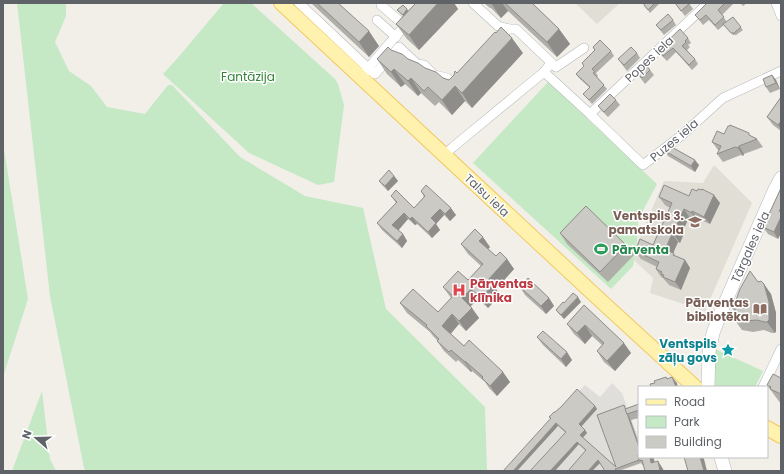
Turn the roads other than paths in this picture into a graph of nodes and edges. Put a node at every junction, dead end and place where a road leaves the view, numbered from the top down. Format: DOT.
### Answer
graph roads {
  1 [pos="281,3"];
  2 [pos="300,3"];
  3 [pos="473,3"];
  4 [pos="708,3"];
  5 [pos="776,3"];
  6 [pos="381,5"];
  7 [pos="415,14"];
  8 [pos="781,16"];
  9 [pos="377,20"];
  10 [pos="405,26"];
  11 [pos="509,29"];
  12 [pos="395,42"];
  13 [pos="486,47"];
  14 [pos="584,48"];
  15 [pos="551,63"];
  16 [pos="781,71"];
  17 [pos="364,72"];
  18 [pos="463,72"];
  19 [pos="544,72"];
  20 [pos="590,114"];
  21 [pos="444,155"];
  22 [pos="781,178"];
  23 [pos="781,349"];
  24 [pos="693,386"];
  25 [pos="708,386"];
  26 [pos="764,386"];
  27 [pos="768,429"];
  28 [pos="781,436"];
  29 [pos="721,458"];
  30 [pos="725,471"];
  1 -- 17 [label="main road, Talsu iela"];
  2 -- 17 [label="street"];
  3 -- 11 [label="street"];
  4 -- 20 [label="street, Popes iela"];
  5 -- 8 [label="street"];
  6 -- 10 [label="street"];
  7 -- 10 [label="street"];
  9 -- 12 [label="street"];
  10 -- 12 [label="street"];
  11 -- 13 [label="street"];
  11 -- 15 [label="street"];
  12 -- 17 [label="street"];
  12 -- 18 [label="street"];
  14 -- 15 [label="street"];
  15 -- 19 [label="street"];
  16 -- 20 [label="street, Puzes iela"];
  17 -- 21 [label="main road, Talsu iela"];
  19 -- 20 [label="street, Puzes iela"];
  19 -- 21 [label="street"];
  21 -- 24 [label="main road, Talsu iela"];
  22 -- 25 [label="street, Tārgales iela"];
  23 -- 26 [label="street"];
  27 -- 28 [label="main road"];
  29 -- 30 [label="street"];
}
